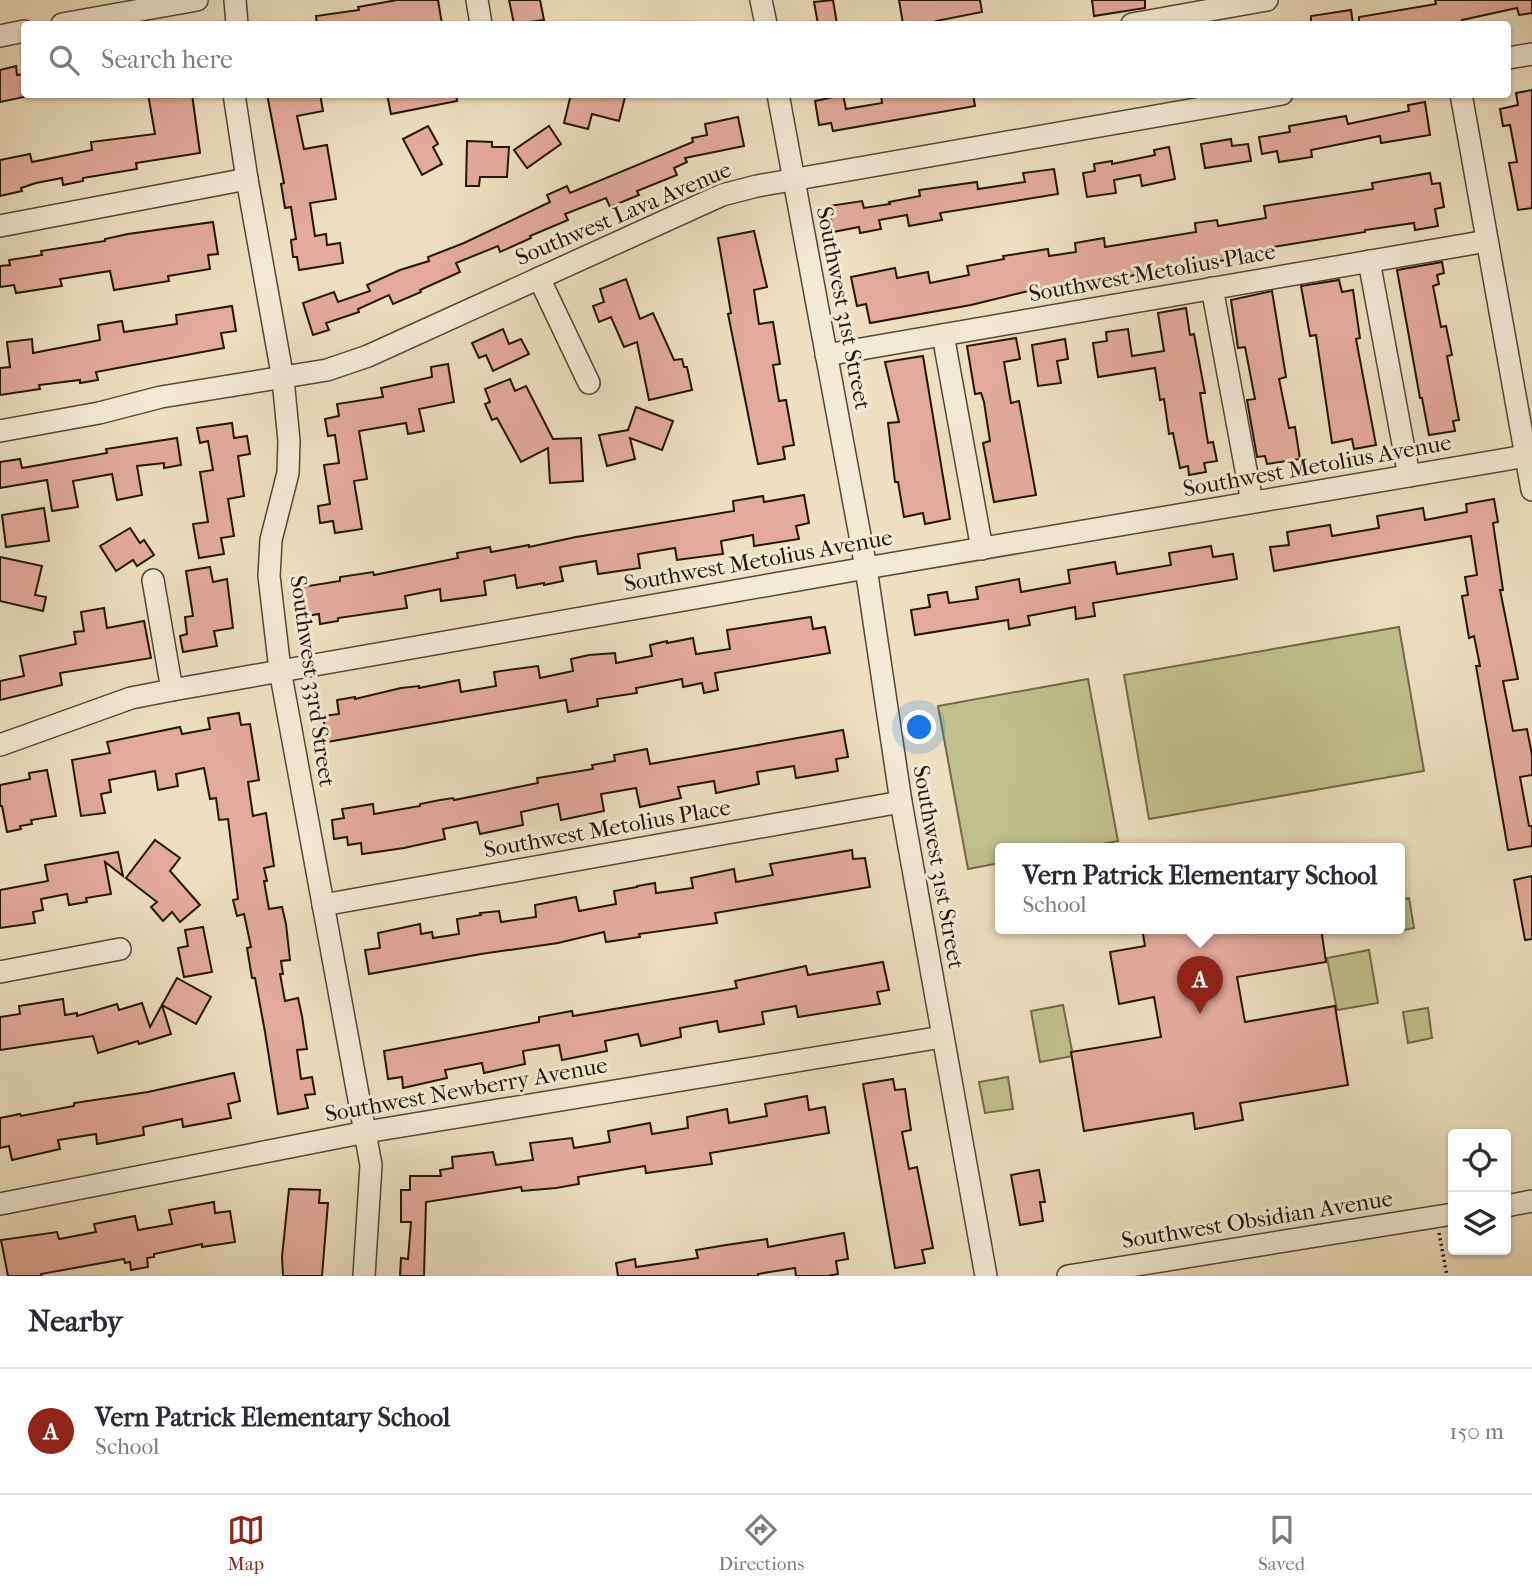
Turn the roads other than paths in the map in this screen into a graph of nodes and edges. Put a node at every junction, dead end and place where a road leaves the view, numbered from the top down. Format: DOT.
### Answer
graph roads {
  1 [pos="197,0"];
  2 [pos="235,0"];
  3 [pos="477,0"];
  4 [pos="761,0"];
  5 [pos="1267,0"];
  6 [pos="1170,14"];
  7 [pos="79,21"];
  8 [pos="237,21"];
  9 [pos="480,21"];
  10 [pos="765,21"];
  11 [pos="1143,21"];
  12 [pos="21,32"];
  13 [pos="0,36"];
  14 [pos="1532,54"];
  15 [pos="1511,57"];
  16 [pos="235,98"];
  17 [pos="779,98"];
  18 [pos="1234,98"];
  19 [pos="1462,98"];
  20 [pos="1186,102"];
  21 [pos="247,179"];
  22 [pos="793,180"];
  23 [pos="0,226"];
  24 [pos="1487,241"];
  25 [pos="1369,261"];
  26 [pos="539,278"];
  27 [pos="1212,288"];
  28 [pos="943,335"];
  29 [pos="826,355"];
  30 [pos="283,379"];
  31 [pos="589,383"];
  32 [pos="0,431"];
  33 [pos="1529,455"];
  34 [pos="1409,476"];
  35 [pos="1532,490"];
  36 [pos="1252,502"];
  37 [pos="982,549"];
  38 [pos="866,568"];
  39 [pos="153,580"];
  40 [pos="280,670"];
  41 [pos="172,690"];
  42 [pos="0,745"];
  43 [pos="901,802"];
  44 [pos="323,905"];
  45 [pos="120,949"];
  46 [pos="0,972"];
  47 [pos="942,1037"];
  48 [pos="366,1132"];
  49 [pos="1532,1201"];
  50 [pos="0,1204"];
  51 [pos="1511,1205"];
  52 [pos="1445,1216"];
  53 [pos="364,1276"];
  54 [pos="986,1276"];
  55 [pos="1068,1276"];
  1 -- 7 [label="street"];
  2 -- 8 [label="street"];
  3 -- 9 [label="street"];
  4 -- 10 [label="street"];
  5 -- 6 [label="street"];
  6 -- 11 [label="street"];
  12 -- 13 [label="street"];
  14 -- 15 [label="street"];
  16 -- 21 [label="street, Southwest 33rd Street"];
  17 -- 22 [label="street, Southwest 31st Street"];
  18 -- 20 [label="street, Southwest Lava Avenue"];
  19 -- 24 [label="street"];
  20 -- 22 [label="street, Southwest Lava Avenue"];
  21 -- 23 [label="street"];
  21 -- 30 [label="street, Southwest 33rd Street"];
  22 -- 26 [label="street, Southwest Lava Avenue"];
  22 -- 29 [label="street, Southwest 31st Street"];
  24 -- 25 [label="street, Southwest Metolius Place"];
  24 -- 33 [label="street"];
  25 -- 27 [label="street, Southwest Metolius Place"];
  25 -- 34 [label="street"];
  26 -- 30 [label="street, Southwest Lava Avenue"];
  26 -- 31 [label="street"];
  27 -- 28 [label="street, Southwest Metolius Place"];
  27 -- 36 [label="street"];
  28 -- 29 [label="street, Southwest Metolius Place"];
  28 -- 37 [label="street"];
  29 -- 38 [label="street, Southwest 31st Street"];
  30 -- 32 [label="street, Southwest Lava Avenue"];
  30 -- 40 [label="street, Southwest 33rd Street"];
  33 -- 34 [label="street, Southwest Metolius Avenue"];
  33 -- 35 [label="street"];
  34 -- 36 [label="street, Southwest Metolius Avenue"];
  36 -- 37 [label="street, Southwest Metolius Avenue"];
  37 -- 38 [label="street, Southwest Metolius Avenue"];
  38 -- 40 [label="street, Southwest Metolius Avenue"];
  38 -- 43 [label="street, Southwest 31st Street"];
  39 -- 41 [label="street"];
  40 -- 41 [label="street, Southwest Metolius Avenue"];
  40 -- 44 [label="street, Southwest 33rd Street"];
  41 -- 42 [label="street, Southwest Metolius Avenue"];
  43 -- 44 [label="street, Southwest Metolius Place"];
  43 -- 47 [label="street, Southwest 31st Street"];
  44 -- 48 [label="street, Southwest 33rd Street"];
  45 -- 46 [label="street"];
  47 -- 48 [label="street, Southwest Newberry Avenue"];
  47 -- 54 [label="street, Southwest 31st Street"];
  48 -- 50 [label="street, Southwest Newberry Avenue"];
  48 -- 53 [label="street, Southwest 33rd Street"];
  49 -- 51 [label="street"];
  52 -- 55 [label="street, Southwest Obsidian Avenue"];
}
